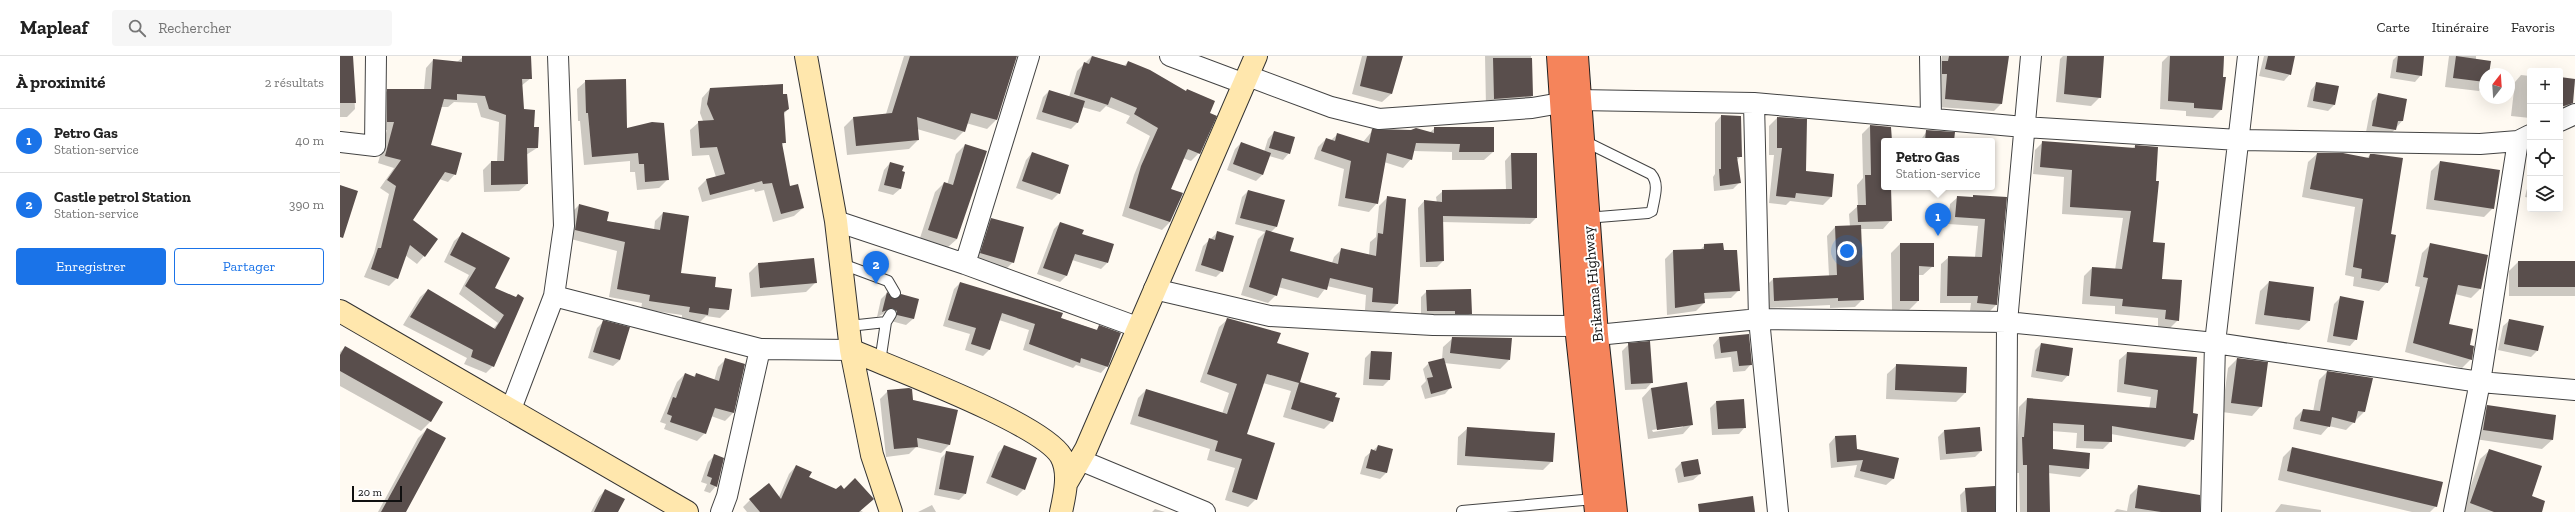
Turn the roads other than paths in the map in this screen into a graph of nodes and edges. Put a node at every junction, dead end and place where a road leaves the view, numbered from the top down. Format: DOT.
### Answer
graph roads {
  1 [pos="376,56"];
  2 [pos="558,56"];
  3 [pos="806,56"];
  4 [pos="1029,56"];
  5 [pos="1170,56"];
  6 [pos="1558,56"];
  7 [pos="1577,56"];
  8 [pos="1930,56"];
  9 [pos="2031,56"];
  10 [pos="2248,56"];
  11 [pos="1250,72"];
  12 [pos="1569,101"];
  13 [pos="1754,103"];
  14 [pos="2575,114"];
  15 [pos="1931,118"];
  16 [pos="2563,120"];
  17 [pos="2024,126"];
  18 [pos="2524,138"];
  19 [pos="1582,139"];
  20 [pos="2239,140"];
  21 [pos="340,142"];
  22 [pos="1578,218"];
  23 [pos="836,220"];
  24 [pos="842,264"];
  25 [pos="964,264"];
  26 [pos="1154,289"];
  27 [pos="895,293"];
  28 [pos="554,296"];
  29 [pos="340,311"];
  30 [pos="1759,319"];
  31 [pos="2007,322"];
  32 [pos="849,326"];
  33 [pos="1576,326"];
  34 [pos="1137,327"];
  35 [pos="1597,335"];
  36 [pos="2215,343"];
  37 [pos="760,349"];
  38 [pos="851,350"];
  39 [pos="880,362"];
  40 [pos="2480,382"];
  41 [pos="2575,390"];
  42 [pos="511,409"];
  43 [pos="1080,460"];
  44 [pos="1067,482"];
  45 [pos="1595,506"];
  46 [pos="1462,511"];
  47 [pos="687,512"];
  48 [pos="721,512"];
  49 [pos="891,512"];
  50 [pos="1062,512"];
  51 [pos="1205,512"];
  52 [pos="1616,512"];
  53 [pos="1778,512"];
  54 [pos="2006,512"];
  55 [pos="2211,512"];
  56 [pos="2454,512"];
  1 -- 21 [label="street"];
  2 -- 28 [label="street"];
  3 -- 23 [label="street"];
  4 -- 25 [label="street"];
  5 -- 11 [label="street"];
  6 -- 12 [label="highway, Brikama Highway"];
  7 -- 12 [label="highway, Brikama Highway"];
  8 -- 15 [label="street"];
  9 -- 17 [label="street"];
  10 -- 20 [label="street"];
  11 -- 12 [label="street"];
  11 -- 26 [label="street"];
  12 -- 13 [label="street"];
  12 -- 19 [label="highway, Brikama Highway"];
  12 -- 22 [label="highway, Brikama Highway"];
  13 -- 15 [label="street"];
  13 -- 30 [label="street"];
  14 -- 16 [label="street"];
  15 -- 17 [label="street"];
  17 -- 20 [label="street"];
  17 -- 31 [label="street"];
  18 -- 20 [label="street"];
  18 -- 40 [label="street"];
  19 -- 22 [label="highway, Brikama Highway"];
  19 -- 22 [label="lane"];
  20 -- 36 [label="street"];
  22 -- 33 [label="highway, Brikama Highway"];
  22 -- 35 [label="highway, Brikama Highway"];
  23 -- 24 [label="street"];
  23 -- 25 [label="street"];
  24 -- 27 [label="lane"];
  24 -- 32 [label="street"];
  25 -- 34 [label="street"];
  26 -- 33 [label="street"];
  26 -- 34 [label="street"];
  28 -- 37 [label="street"];
  28 -- 42 [label="street"];
  29 -- 42 [label="street"];
  30 -- 31 [label="street"];
  30 -- 35 [label="street"];
  30 -- 53 [label="street"];
  31 -- 36 [label="street"];
  31 -- 54 [label="street"];
  32 -- 38 [label="street"];
  32 -- 39 [label="lane"];
  33 -- 45 [label="highway, Brikama Highway"];
  34 -- 43 [label="street"];
  35 -- 52 [label="highway, Brikama Highway"];
  36 -- 40 [label="street"];
  36 -- 55 [label="street"];
  37 -- 38 [label="street"];
  37 -- 48 [label="street"];
  38 -- 39 [label="street"];
  38 -- 49 [label="street"];
  39 -- 44 [label="street"];
  40 -- 41 [label="street"];
  40 -- 56 [label="street"];
  42 -- 47 [label="street"];
  43 -- 44 [label="street"];
  43 -- 51 [label="street"];
  44 -- 50 [label="street"];
  45 -- 46 [label="lane"];
}
